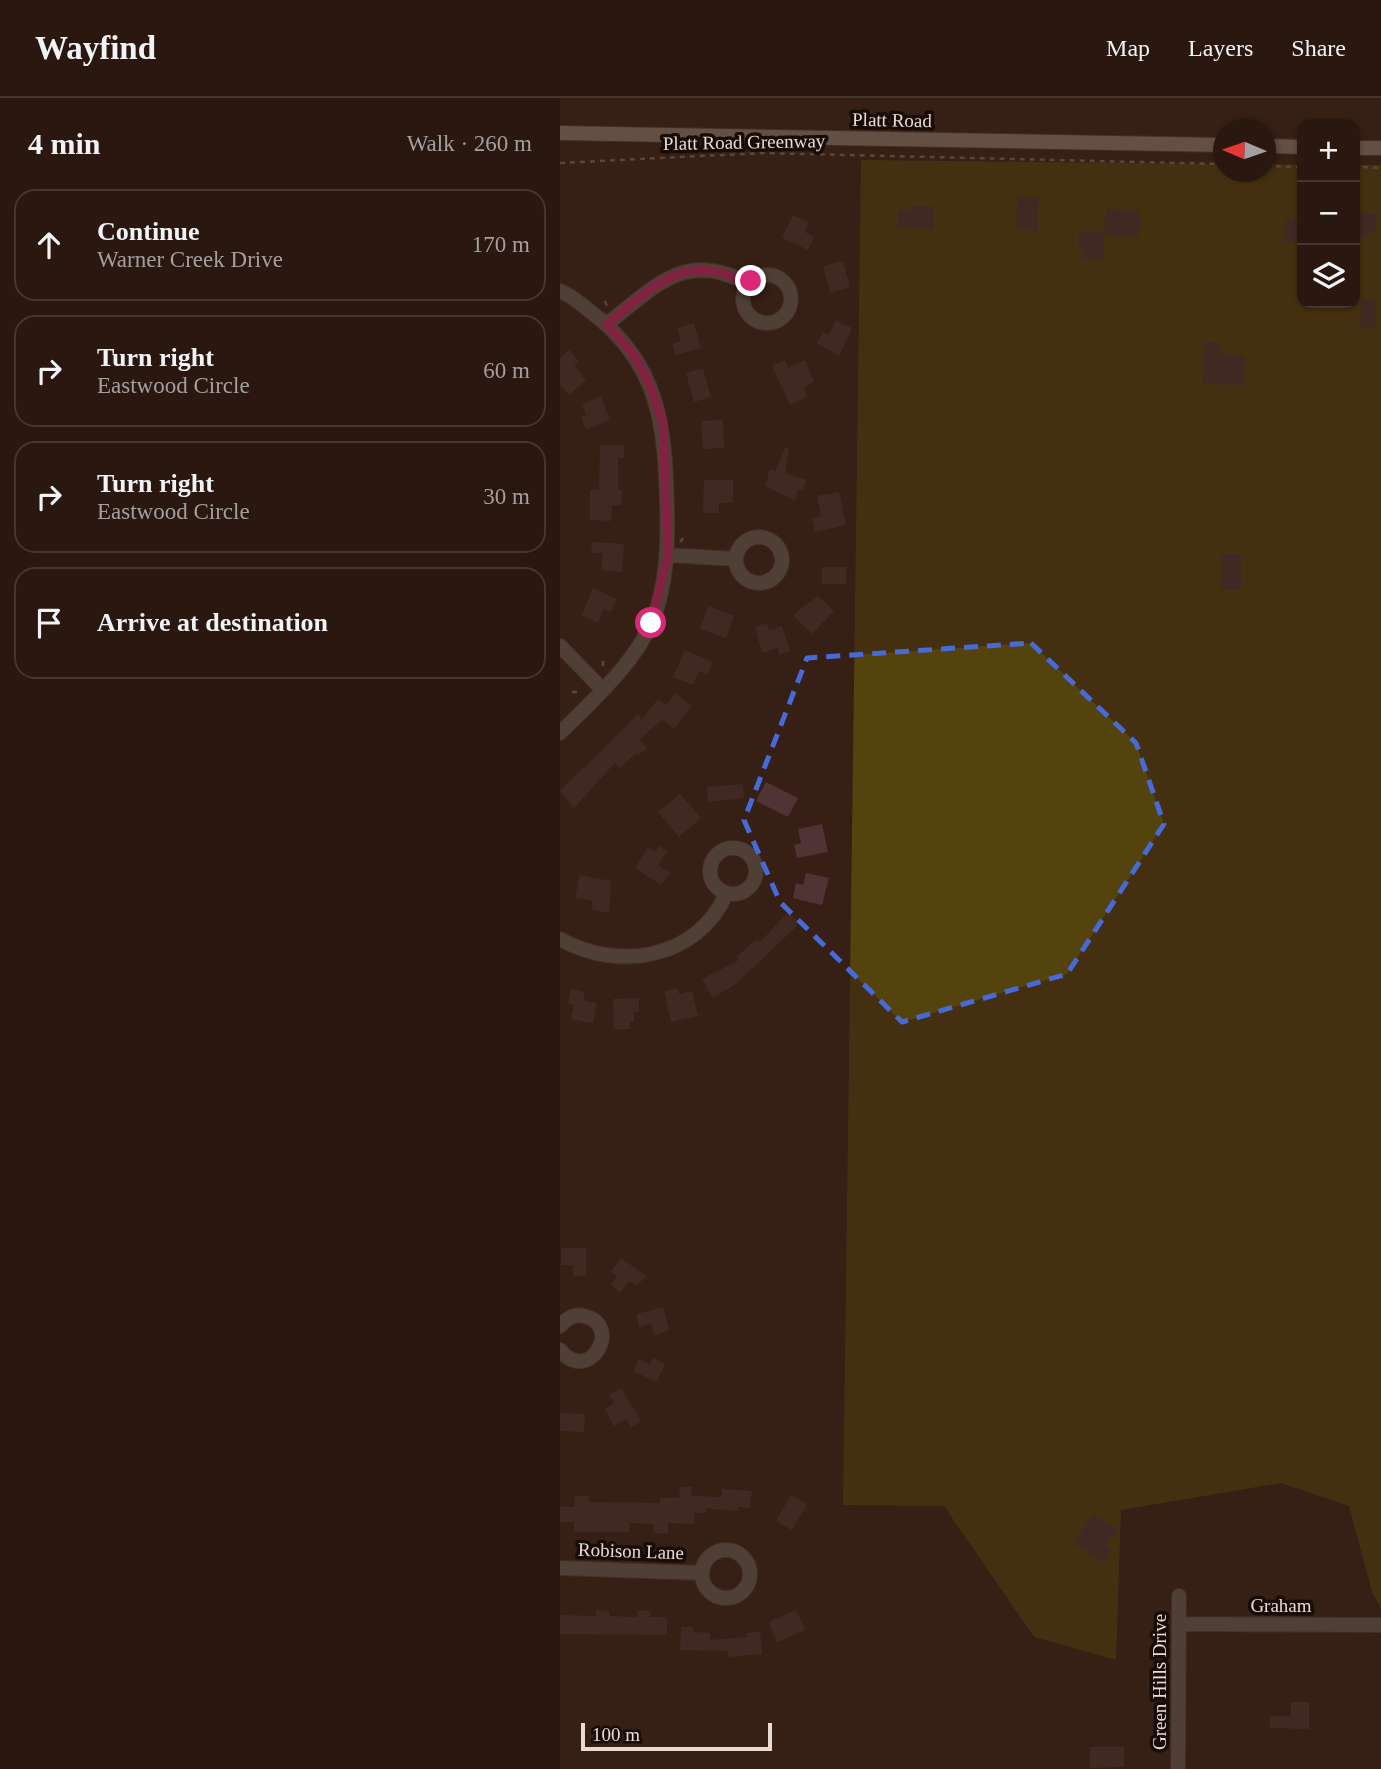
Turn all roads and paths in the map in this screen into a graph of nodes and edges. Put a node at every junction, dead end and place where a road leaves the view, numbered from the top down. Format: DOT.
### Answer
graph roads {
  1 [pos="560,133"];
  2 [pos="1213,145"];
  3 [pos="1276,146"];
  4 [pos="1297,147"];
  5 [pos="1360,148"];
  6 [pos="1381,148"];
  7 [pos="560,163"];
  8 [pos="1213,164"];
  9 [pos="1276,166"];
  10 [pos="1297,167"];
  11 [pos="1360,167"];
  12 [pos="1381,168"];
  13 [pos="748,284"];
  14 [pos="560,291"];
  15 [pos="607,324"];
  16 [pos="685,536"];
  17 [pos="680,542"];
  18 [pos="668,555"];
  19 [pos="736,559"];
  20 [pos="560,646"];
  21 [pos="603,661"];
  22 [pos="603,667"];
  23 [pos="602,689"];
  24 [pos="572,692"];
  25 [pos="580,692"];
  26 [pos="560,733"];
  27 [pos="726,894"];
  28 [pos="560,939"];
  29 [pos="560,1326"];
  30 [pos="560,1350"];
  31 [pos="560,1568"];
  32 [pos="702,1573"];
  33 [pos="1179,1595"];
  34 [pos="1180,1624"];
  35 [pos="1381,1625"];
  36 [pos="1178,1769"];
  1 -- 2 [label="main road, Platt Road"];
  3 -- 4 [label="main road"];
  5 -- 6 [label="main road"];
  7 -- 8 [label="path, Platt Road Greenway"];
  9 -- 10 [label="path"];
  11 -- 12 [label="path"];
  13 -- 15 [label="street"];
  14 -- 15 [label="street"];
  15 -- 18 [label="street"];
  16 -- 17 [label="path"];
  18 -- 19 [label="street"];
  18 -- 23 [label="street"];
  20 -- 23 [label="street"];
  21 -- 22 [label="path"];
  23 -- 26 [label="street"];
  24 -- 25 [label="path"];
  27 -- 28 [label="street"];
  29 -- 30 [label="street"];
  31 -- 32 [label="street, Robison Lane"];
  33 -- 34 [label="street, Green Hills Drive"];
  34 -- 35 [label="street, Graham"];
  34 -- 36 [label="street, Green Hills Drive"];
}
